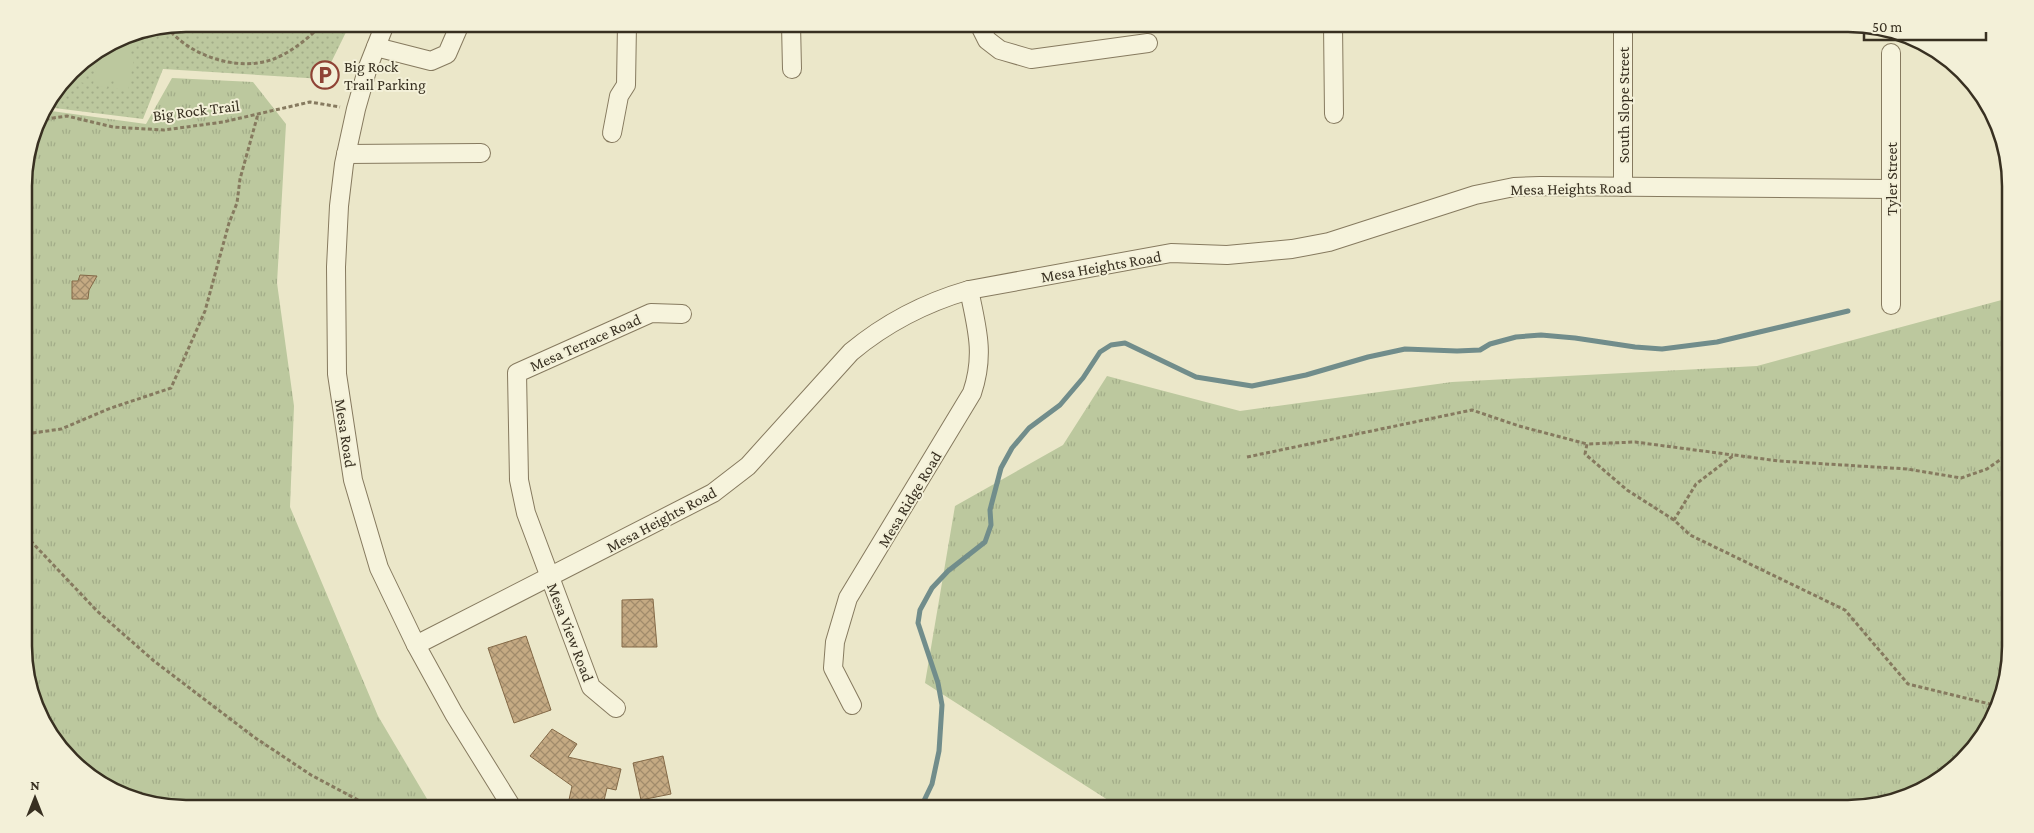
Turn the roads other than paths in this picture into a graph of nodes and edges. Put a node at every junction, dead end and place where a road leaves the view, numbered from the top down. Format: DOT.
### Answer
graph roads {
  1 [pos="1333,32"];
  2 [pos="1622,32"];
  3 [pos="382,33"];
  4 [pos="456,33"];
  5 [pos="627,33"];
  6 [pos="791,33"];
  7 [pos="984,33"];
  8 [pos="1148,43"];
  9 [pos="376,48"];
  10 [pos="1892,53"];
  11 [pos="792,70"];
  12 [pos="1334,114"];
  13 [pos="612,133"];
  14 [pos="481,153"];
  15 [pos="346,154"];
  16 [pos="1623,187"];
  17 [pos="1892,189"];
  18 [pos="969,290"];
  19 [pos="1892,305"];
  20 [pos="682,314"];
  21 [pos="549,576"];
  22 [pos="416,645"];
  23 [pos="852,705"];
  24 [pos="616,708"];
  25 [pos="507,800"];
  1 -- 12 [label="street"];
  2 -- 16 [label="street, South Slope Street"];
  3 -- 9 [label="street, Mesa Road"];
  4 -- 9 [label="street"];
  5 -- 13 [label="street"];
  6 -- 11 [label="street"];
  7 -- 8 [label="street"];
  9 -- 15 [label="street, Mesa Road"];
  10 -- 17 [label="street, Tyler Street"];
  14 -- 15 [label="street"];
  15 -- 22 [label="street, Mesa Road"];
  16 -- 17 [label="street, Mesa Heights Road"];
  16 -- 18 [label="street, Mesa Heights Road"];
  17 -- 19 [label="street, Tyler Street"];
  18 -- 21 [label="street, Mesa Heights Road"];
  18 -- 23 [label="street, Mesa Ridge Road"];
  20 -- 21 [label="street, Mesa Terrace Road"];
  21 -- 22 [label="street, Mesa Heights Road"];
  21 -- 24 [label="street, Mesa View Road"];
  22 -- 25 [label="street, Mesa Road"];
}
